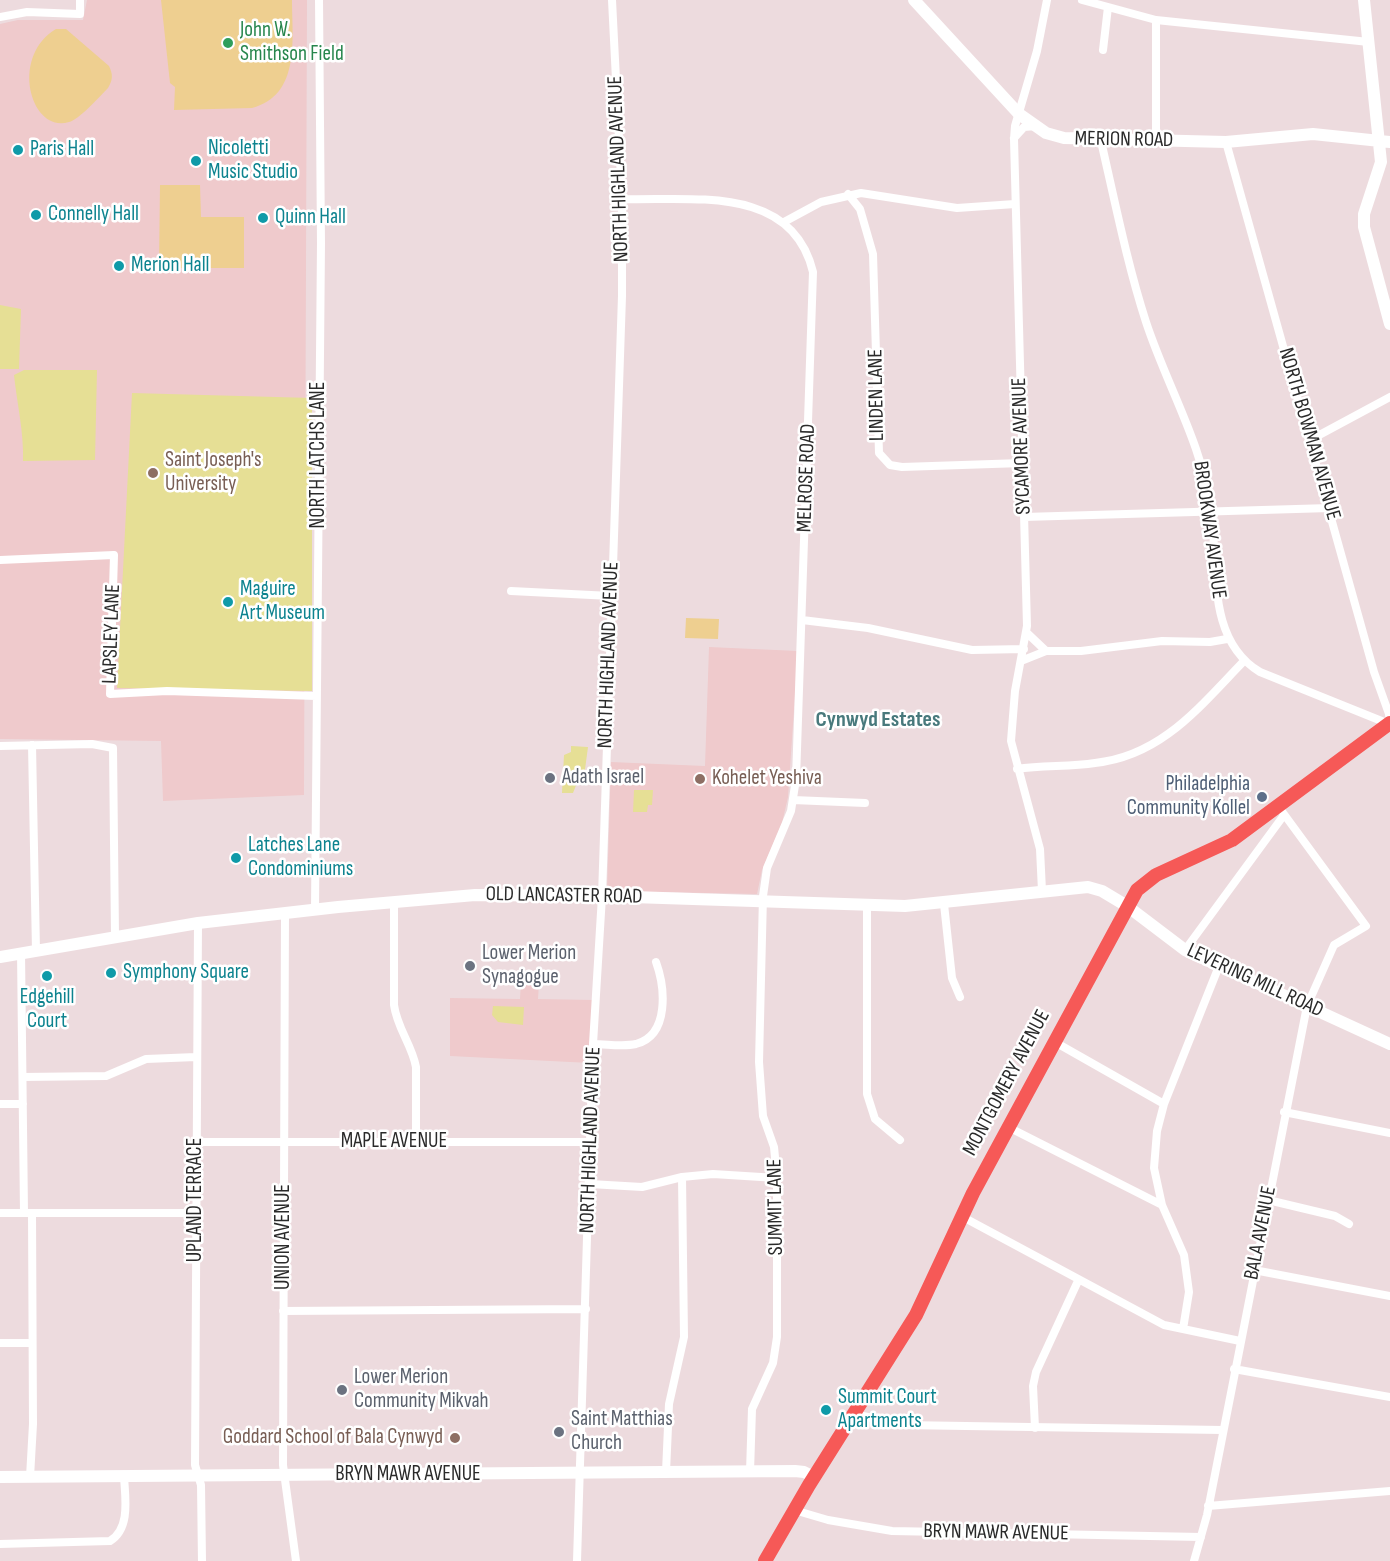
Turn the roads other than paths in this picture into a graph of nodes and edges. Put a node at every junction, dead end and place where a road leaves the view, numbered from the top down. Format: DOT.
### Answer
graph roads {
  1 [pos="80,0"];
  2 [pos="319,0"];
  3 [pos="612,0"];
  4 [pos="915,0"];
  5 [pos="1047,0"];
  6 [pos="1082,0"];
  7 [pos="1364,0"];
  8 [pos="1108,7"];
  9 [pos="0,17"];
  10 [pos="1156,20"];
  11 [pos="1369,42"];
  12 [pos="1103,50"];
  13 [pos="1019,114"];
  14 [pos="1035,126"];
  15 [pos="1014,139"];
  16 [pos="1101,141"];
  17 [pos="1156,141"];
  18 [pos="1385,141"];
  19 [pos="1226,142"];
  20 [pos="868,193"];
  21 [pos="848,194"];
  22 [pos="622,199"];
  23 [pos="1015,204"];
  24 [pos="860,209"];
  25 [pos="784,222"];
  26 [pos="1390,324"];
  27 [pos="1390,397"];
  28 [pos="1310,440"];
  29 [pos="1022,463"];
  30 [pos="1330,508"];
  31 [pos="1211,511"];
  32 [pos="1024,517"];
  33 [pos="0,560"];
  34 [pos="511,591"];
  35 [pos="611,596"];
  36 [pos="802,620"];
  37 [pos="1027,633"];
  38 [pos="1227,639"];
  39 [pos="1024,649"];
  40 [pos="1046,651"];
  41 [pos="1021,661"];
  42 [pos="1244,661"];
  43 [pos="316,696"];
  44 [pos="1390,725"];
  45 [pos="32,745"];
  46 [pos="0,746"];
  47 [pos="1017,769"];
  48 [pos="793,800"];
  49 [pos="866,803"];
  50 [pos="1281,810"];
  51 [pos="1042,891"];
  52 [pos="602,896"];
  53 [pos="394,902"];
  54 [pos="764,903"];
  55 [pos="944,904"];
  56 [pos="867,906"];
  57 [pos="1127,906"];
  58 [pos="315,909"];
  59 [pos="285,913"];
  60 [pos="198,923"];
  61 [pos="115,936"];
  62 [pos="1185,950"];
  63 [pos="36,951"];
  64 [pos="21,952"];
  65 [pos="0,957"];
  66 [pos="656,962"];
  67 [pos="1220,966"];
  68 [pos="960,997"];
  69 [pos="1307,1006"];
  70 [pos="1053,1041"];
  71 [pos="593,1044"];
  72 [pos="1390,1044"];
  73 [pos="196,1057"];
  74 [pos="23,1077"];
  75 [pos="0,1104"];
  76 [pos="23,1104"];
  77 [pos="1164,1104"];
  78 [pos="1284,1112"];
  79 [pos="1008,1127"];
  80 [pos="1390,1133"];
  81 [pos="900,1140"];
  82 [pos="196,1142"];
  83 [pos="416,1142"];
  84 [pos="591,1142"];
  85 [pos="284,1143"];
  86 [pos="682,1177"];
  87 [pos="777,1178"];
  88 [pos="590,1184"];
  89 [pos="1268,1200"];
  90 [pos="1162,1205"];
  91 [pos="0,1213"];
  92 [pos="196,1213"];
  93 [pos="28,1214"];
  94 [pos="961,1216"];
  95 [pos="1349,1224"];
  96 [pos="1254,1270"];
  97 [pos="1078,1281"];
  98 [pos="1390,1296"];
  99 [pos="586,1309"];
  100 [pos="283,1311"];
  101 [pos="1183,1329"];
  102 [pos="1240,1341"];
  103 [pos="0,1343"];
  104 [pos="32,1343"];
  105 [pos="1234,1369"];
  106 [pos="1390,1397"];
  107 [pos="855,1412"];
  108 [pos="1035,1428"];
  109 [pos="1222,1430"];
  110 [pos="666,1472"];
  111 [pos="750,1472"];
  112 [pos="580,1473"];
  113 [pos="124,1476"];
  114 [pos="199,1476"];
  115 [pos="284,1476"];
  116 [pos="0,1477"];
  117 [pos="30,1477"];
  118 [pos="814,1477"];
  119 [pos="1390,1491"];
  120 [pos="1208,1506"];
  121 [pos="794,1510"];
  122 [pos="1201,1537"];
  123 [pos="0,1544"];
  124 [pos="202,1561"];
  125 [pos="296,1561"];
  126 [pos="577,1561"];
  127 [pos="765,1561"];
  128 [pos="1194,1561"];
  1 -- 9 [label="street"];
  2 -- 43 [label="street, NORTH LATCHS LANE"];
  3 -- 22 [label="street, NORTH HIGHLAND AVENUE"];
  4 -- 13 [label="street, MERION ROAD"];
  5 -- 13 [label="street, SYCAMORE AVENUE"];
  6 -- 8 [label="street"];
  7 -- 11 [label="street"];
  8 -- 10 [label="street"];
  8 -- 12 [label="street"];
  10 -- 11 [label="street"];
  10 -- 17 [label="street"];
  11 -- 18 [label="street"];
  13 -- 14 [label="street, MERION ROAD"];
  13 -- 15 [label="street, SYCAMORE AVENUE"];
  14 -- 15 [label="street"];
  14 -- 16 [label="street, MERION ROAD"];
  15 -- 23 [label="street, SYCAMORE AVENUE"];
  16 -- 17 [label="street, MERION ROAD"];
  16 -- 31 [label="street, BROOKWAY AVENUE"];
  17 -- 19 [label="street, MERION ROAD"];
  18 -- 19 [label="street, MERION ROAD"];
  18 -- 26 [label="street"];
  19 -- 28 [label="street, NORTH BOWMAN AVENUE"];
  20 -- 21 [label="street"];
  20 -- 23 [label="street"];
  20 -- 24 [label="street"];
  21 -- 24 [label="street, LINDEN LANE"];
  21 -- 25 [label="street"];
  22 -- 25 [label="street, MELROSE ROAD"];
  22 -- 35 [label="street, NORTH HIGHLAND AVENUE"];
  23 -- 29 [label="street, SYCAMORE AVENUE"];
  24 -- 29 [label="street, LINDEN LANE"];
  25 -- 36 [label="street, MELROSE ROAD"];
  27 -- 28 [label="street"];
  28 -- 30 [label="street, NORTH BOWMAN AVENUE"];
  29 -- 32 [label="street, SYCAMORE AVENUE"];
  30 -- 31 [label="street"];
  30 -- 44 [label="street, NORTH BOWMAN AVENUE"];
  31 -- 32 [label="street"];
  31 -- 38 [label="street, BROOKWAY AVENUE"];
  32 -- 37 [label="street, SYCAMORE AVENUE"];
  33 -- 43 [label="street, LAPSLEY LANE"];
  34 -- 35 [label="street"];
  35 -- 52 [label="street, NORTH HIGHLAND AVENUE"];
  36 -- 39 [label="street"];
  36 -- 48 [label="street, MELROSE ROAD"];
  37 -- 39 [label="street, SYCAMORE AVENUE"];
  37 -- 40 [label="street"];
  38 -- 40 [label="street"];
  38 -- 42 [label="street, BROOKWAY AVENUE"];
  39 -- 41 [label="street, SYCAMORE AVENUE"];
  40 -- 41 [label="street"];
  41 -- 47 [label="street, SYCAMORE AVENUE"];
  42 -- 44 [label="street, BROOKWAY AVENUE"];
  42 -- 47 [label="street"];
  43 -- 58 [label="street, NORTH LATCHS LANE"];
  44 -- 50 [label="main road, MONTGOMERY AVENUE"];
  45 -- 46 [label="street"];
  45 -- 61 [label="street"];
  45 -- 63 [label="street"];
  47 -- 51 [label="street, SYCAMORE AVENUE"];
  48 -- 49 [label="street"];
  48 -- 54 [label="street, MELROSE ROAD"];
  50 -- 57 [label="main road, MONTGOMERY AVENUE"];
  50 -- 62 [label="street"];
  50 -- 69 [label="street, BALA AVENUE"];
  51 -- 55 [label="street, OLD LANCASTER ROAD"];
  51 -- 57 [label="street, OLD LANCASTER ROAD"];
  52 -- 53 [label="street, OLD LANCASTER ROAD"];
  52 -- 54 [label="street, OLD LANCASTER ROAD"];
  52 -- 71 [label="street, NORTH HIGHLAND AVENUE"];
  53 -- 58 [label="street, OLD LANCASTER ROAD"];
  53 -- 83 [label="street"];
  54 -- 56 [label="street, OLD LANCASTER ROAD"];
  54 -- 87 [label="street, SUMMIT LANE"];
  55 -- 56 [label="street, OLD LANCASTER ROAD"];
  55 -- 68 [label="street"];
  56 -- 81 [label="street"];
  57 -- 62 [label="street, LEVERING MILL ROAD"];
  57 -- 70 [label="main road, MONTGOMERY AVENUE"];
  58 -- 59 [label="street, OLD LANCASTER ROAD"];
  59 -- 60 [label="street, OLD LANCASTER ROAD"];
  59 -- 85 [label="street, UNION AVENUE"];
  60 -- 61 [label="street, OLD LANCASTER ROAD"];
  60 -- 73 [label="street, UPLAND TERRACE"];
  61 -- 63 [label="street, OLD LANCASTER ROAD"];
  62 -- 67 [label="street, LEVERING MILL ROAD"];
  63 -- 64 [label="street, OLD LANCASTER ROAD"];
  64 -- 65 [label="street, OLD LANCASTER ROAD"];
  64 -- 74 [label="street"];
  66 -- 71 [label="street"];
  67 -- 69 [label="street, LEVERING MILL ROAD"];
  67 -- 77 [label="street"];
  69 -- 72 [label="street, LEVERING MILL ROAD"];
  69 -- 78 [label="street, BALA AVENUE"];
  70 -- 77 [label="street"];
  70 -- 79 [label="main road, MONTGOMERY AVENUE"];
  71 -- 84 [label="street, NORTH HIGHLAND AVENUE"];
  73 -- 74 [label="street"];
  73 -- 82 [label="street, UPLAND TERRACE"];
  74 -- 76 [label="street"];
  75 -- 76 [label="street"];
  76 -- 93 [label="street"];
  77 -- 90 [label="street"];
  78 -- 80 [label="street"];
  78 -- 89 [label="street, BALA AVENUE"];
  79 -- 90 [label="street"];
  79 -- 94 [label="main road, MONTGOMERY AVENUE"];
  82 -- 85 [label="street, MAPLE AVENUE"];
  82 -- 92 [label="street, UPLAND TERRACE"];
  83 -- 84 [label="street, MAPLE AVENUE"];
  83 -- 85 [label="street, MAPLE AVENUE"];
  84 -- 88 [label="street, NORTH HIGHLAND AVENUE"];
  85 -- 100 [label="street, UNION AVENUE"];
  86 -- 87 [label="street"];
  86 -- 88 [label="street"];
  86 -- 110 [label="street"];
  87 -- 111 [label="street, SUMMIT LANE"];
  88 -- 99 [label="street, NORTH HIGHLAND AVENUE"];
  89 -- 95 [label="street"];
  89 -- 96 [label="street, BALA AVENUE"];
  90 -- 101 [label="street"];
  91 -- 93 [label="street"];
  92 -- 93 [label="street"];
  92 -- 114 [label="street, UPLAND TERRACE"];
  93 -- 104 [label="street"];
  94 -- 97 [label="street"];
  94 -- 107 [label="main road, MONTGOMERY AVENUE"];
  96 -- 98 [label="street"];
  96 -- 102 [label="street, BALA AVENUE"];
  97 -- 101 [label="street"];
  97 -- 108 [label="street"];
  99 -- 100 [label="street"];
  99 -- 112 [label="street, NORTH HIGHLAND AVENUE"];
  100 -- 115 [label="street, UNION AVENUE"];
  101 -- 102 [label="street"];
  102 -- 105 [label="street, BALA AVENUE"];
  103 -- 104 [label="street"];
  104 -- 117 [label="street"];
  105 -- 106 [label="street"];
  105 -- 109 [label="street, BALA AVENUE"];
  107 -- 108 [label="street"];
  107 -- 118 [label="main road, MONTGOMERY AVENUE"];
  108 -- 109 [label="street"];
  109 -- 120 [label="street, BALA AVENUE"];
  110 -- 111 [label="street, BRYN MAWR AVENUE"];
  110 -- 112 [label="street, BRYN MAWR AVENUE"];
  111 -- 118 [label="street, BRYN MAWR AVENUE"];
  112 -- 115 [label="street, BRYN MAWR AVENUE"];
  112 -- 126 [label="street, NORTH HIGHLAND AVENUE"];
  113 -- 114 [label="street, BRYN MAWR AVENUE"];
  113 -- 117 [label="street, BRYN MAWR AVENUE"];
  113 -- 123 [label="street"];
  114 -- 115 [label="street, BRYN MAWR AVENUE"];
  114 -- 124 [label="street, UPLAND TERRACE"];
  115 -- 125 [label="street, UNION AVENUE"];
  116 -- 117 [label="street, BRYN MAWR AVENUE"];
  118 -- 121 [label="main road, MONTGOMERY AVENUE"];
  119 -- 120 [label="street"];
  120 -- 122 [label="street, BALA AVENUE"];
  121 -- 122 [label="street, BRYN MAWR AVENUE"];
  121 -- 127 [label="main road, MONTGOMERY AVENUE"];
  122 -- 128 [label="street, BALA AVENUE"];
}
